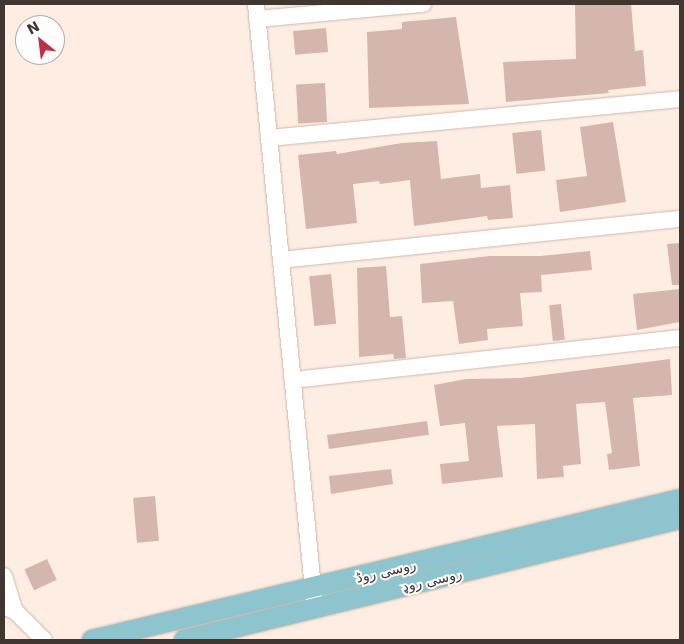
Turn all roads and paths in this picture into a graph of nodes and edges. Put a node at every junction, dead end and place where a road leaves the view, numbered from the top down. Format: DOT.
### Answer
graph roads {
  1 [pos="423,4"];
  2 [pos="256,11"];
  3 [pos="680,99"];
  4 [pos="269,138"];
  5 [pos="680,220"];
  6 [pos="281,260"];
  7 [pos="680,338"];
  8 [pos="293,380"];
  9 [pos="680,499"];
  10 [pos="680,519"];
  11 [pos="4,576"];
  12 [pos="314,588"];
  13 [pos="314,608"];
  14 [pos="9,609"];
  15 [pos="44,640"];
  16 [pos="92,640"];
  17 [pos="184,640"];
  1 -- 2 [label="street"];
  2 -- 4 [label="street"];
  3 -- 4 [label="street"];
  4 -- 6 [label="street"];
  5 -- 6 [label="street"];
  6 -- 8 [label="street"];
  7 -- 8 [label="street"];
  8 -- 12 [label="street"];
  9 -- 12 [label="main road, روسی روڈ"];
  10 -- 13 [label="main road, روسی روډ"];
  11 -- 14 [label="street"];
  12 -- 13 [label="street"];
  12 -- 16 [label="main road, روسی روڈ"];
  13 -- 17 [label="main road, روسی روډ"];
  14 -- 15 [label="street"];
}
